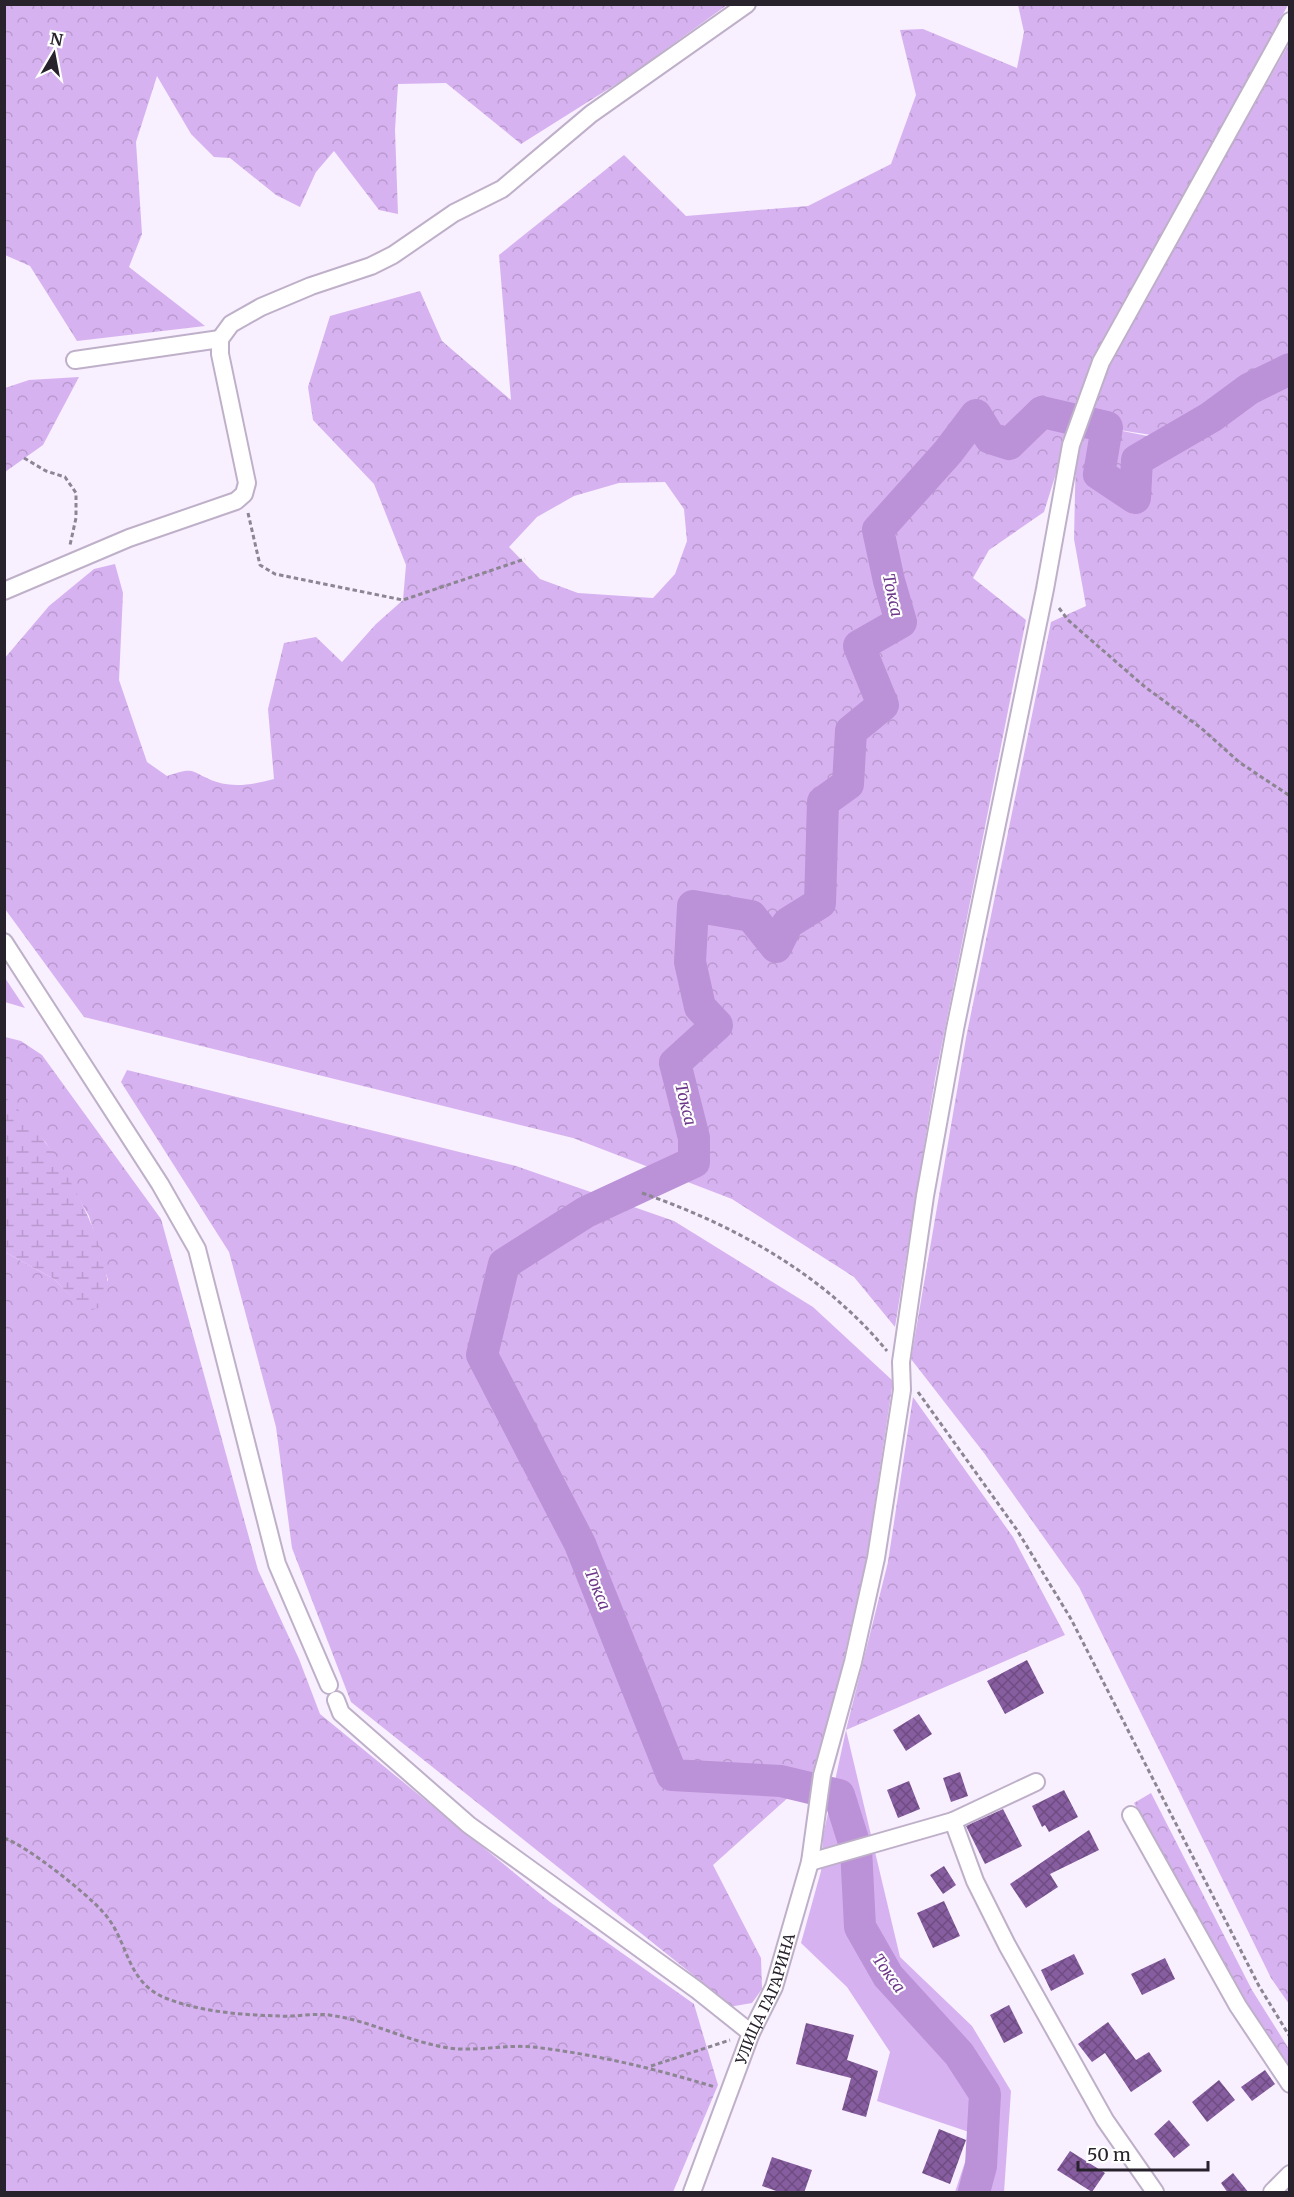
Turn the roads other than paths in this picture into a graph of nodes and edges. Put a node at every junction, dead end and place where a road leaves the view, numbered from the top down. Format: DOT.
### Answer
graph roads {
  1 [pos="747,4"];
  2 [pos="1290,21"];
  3 [pos="220,339"];
  4 [pos="75,360"];
  5 [pos="4,591"];
  6 [pos="4,942"];
  7 [pos="329,1685"];
  8 [pos="336,1700"];
  9 [pos="1036,1782"];
  10 [pos="1131,1815"];
  11 [pos="953,1821"];
  12 [pos="810,1862"];
  13 [pos="751,2033"];
  14 [pos="1290,2084"];
  15 [pos="1290,2174"];
  16 [pos="692,2193"];
  17 [pos="1155,2193"];
  18 [pos="1272,2193"];
  1 -- 3 [label="street"];
  2 -- 12 [label="street, УЛИЦА ГАГАРИНА"];
  3 -- 4 [label="street"];
  3 -- 5 [label="street"];
  6 -- 7 [label="street"];
  8 -- 13 [label="street"];
  9 -- 11 [label="street"];
  10 -- 14 [label="street"];
  11 -- 12 [label="street"];
  11 -- 17 [label="street"];
  12 -- 13 [label="street, УЛИЦА ГАГАРИНА"];
  13 -- 16 [label="street, УЛИЦА ГАГАРИНА"];
  15 -- 18 [label="street"];
}
